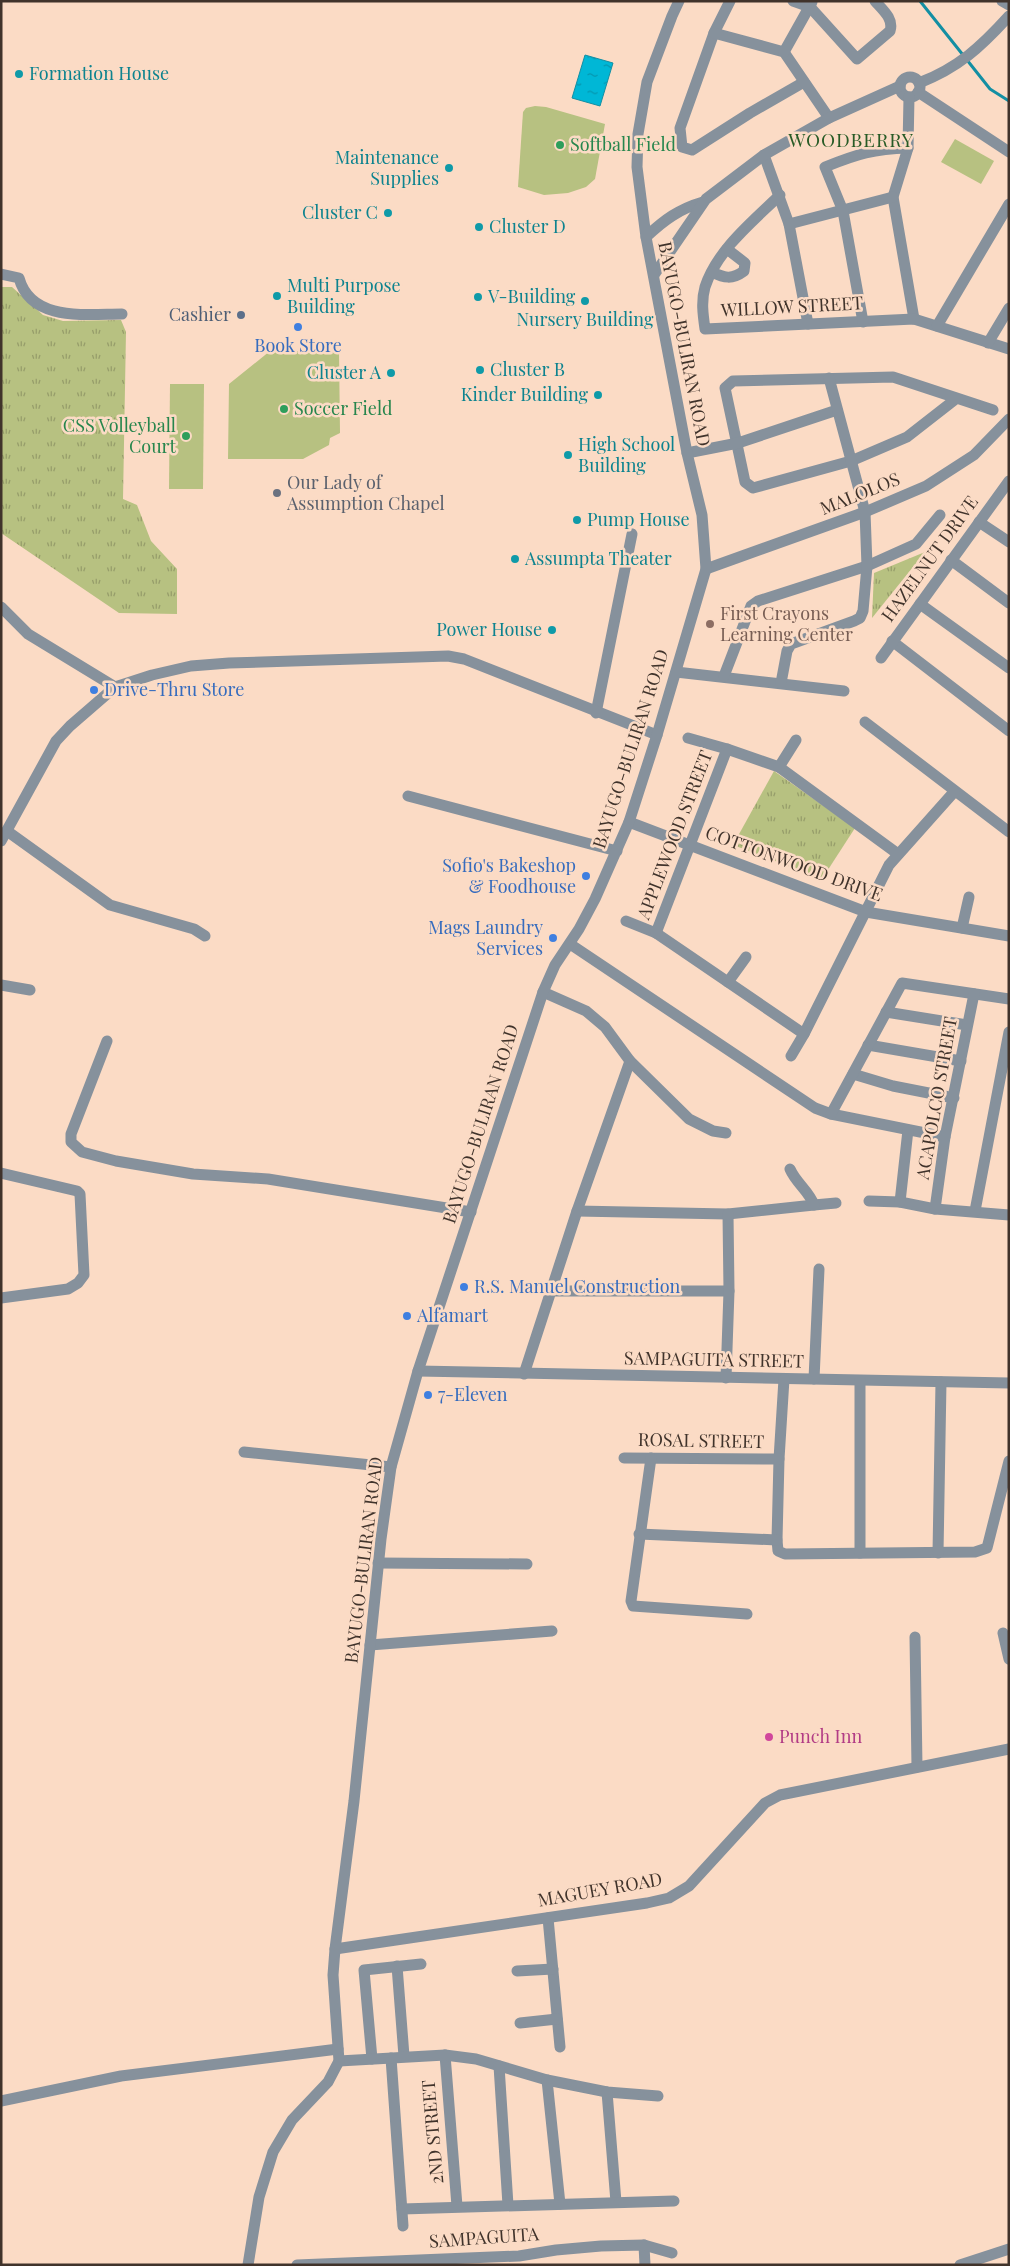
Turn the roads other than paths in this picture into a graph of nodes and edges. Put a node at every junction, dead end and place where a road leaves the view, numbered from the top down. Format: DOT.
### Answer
graph roads {
  1 [pos="679,1"];
  2 [pos="730,1"];
  3 [pos="793,1"];
  4 [pos="876,1"];
  5 [pos="1002,1"];
  6 [pos="811,4"];
  7 [pos="1009,5"];
  8 [pos="1009,16"];
  9 [pos="714,33"];
  10 [pos="784,52"];
  11 [pos="804,82"];
  12 [pos="900,86"];
  13 [pos="916,91"];
  14 [pos="829,118"];
  15 [pos="908,148"];
  16 [pos="1009,152"];
  17 [pos="764,155"];
  18 [pos="780,195"];
  19 [pos="893,197"];
  20 [pos="703,202"];
  21 [pos="1009,204"];
  22 [pos="843,211"];
  23 [pos="789,224"];
  24 [pos="646,237"];
  25 [pos="727,249"];
  26 [pos="712,272"];
  27 [pos="1,274"];
  28 [pos="654,275"];
  29 [pos="1009,308"];
  30 [pos="122,314"];
  31 [pos="914,319"];
  32 [pos="863,322"];
  33 [pos="808,324"];
  34 [pos="937,326"];
  35 [pos="988,343"];
  36 [pos="1009,349"];
  37 [pos="829,378"];
  38 [pos="957,398"];
  39 [pos="838,410"];
  40 [pos="994,410"];
  41 [pos="1009,419"];
  42 [pos="738,443"];
  43 [pos="687,453"];
  44 [pos="851,461"];
  45 [pos="1009,481"];
  46 [pos="865,512"];
  47 [pos="940,515"];
  48 [pos="979,522"];
  49 [pos="632,534"];
  50 [pos="1009,542"];
  51 [pos="951,560"];
  52 [pos="867,566"];
  53 [pos="706,570"];
  54 [pos="1009,603"];
  55 [pos="920,604"];
  56 [pos="1,608"];
  57 [pos="892,641"];
  58 [pos="881,658"];
  59 [pos="1009,668"];
  60 [pos="676,672"];
  61 [pos="724,676"];
  62 [pos="781,683"];
  63 [pos="115,687"];
  64 [pos="844,691"];
  65 [pos="596,713"];
  66 [pos="865,722"];
  67 [pos="1009,731"];
  68 [pos="658,735"];
  69 [pos="688,738"];
  70 [pos="796,740"];
  71 [pos="727,749"];
  72 [pos="779,767"];
  73 [pos="954,792"];
  74 [pos="408,796"];
  75 [pos="629,822"];
  76 [pos="7,831"];
  77 [pos="1009,832"];
  78 [pos="1,842"];
  79 [pos="690,846"];
  80 [pos="617,851"];
  81 [pos="898,854"];
  82 [pos="969,896"];
  83 [pos="866,912"];
  84 [pos="626,921"];
  85 [pos="962,928"];
  86 [pos="656,933"];
  87 [pos="205,936"];
  88 [pos="1009,936"];
  89 [pos="570,944"];
  90 [pos="746,957"];
  91 [pos="728,982"];
  92 [pos="1,985"];
  93 [pos="30,990"];
  94 [pos="543,992"];
  95 [pos="974,994"];
  96 [pos="1009,1000"];
  97 [pos="886,1012"];
  98 [pos="968,1024"];
  99 [pos="1009,1032"];
  100 [pos="804,1034"];
  101 [pos="106,1041"];
  102 [pos="868,1045"];
  103 [pos="791,1056"];
  104 [pos="630,1061"];
  105 [pos="961,1061"];
  106 [pos="853,1074"];
  107 [pos="954,1098"];
  108 [pos="831,1114"];
  109 [pos="908,1130"];
  110 [pos="726,1133"];
  111 [pos="945,1137"];
  112 [pos="790,1169"];
  113 [pos="1,1173"];
  114 [pos="868,1201"];
  115 [pos="836,1202"];
  116 [pos="900,1202"];
  117 [pos="814,1205"];
  118 [pos="935,1209"];
  119 [pos="577,1211"];
  120 [pos="975,1211"];
  121 [pos="471,1212"];
  122 [pos="728,1214"];
  123 [pos="1009,1215"];
  124 [pos="819,1269"];
  125 [pos="551,1291"];
  126 [pos="728,1291"];
  127 [pos="1,1298"];
  128 [pos="418,1371"];
  129 [pos="524,1374"];
  130 [pos="726,1378"];
  131 [pos="784,1379"];
  132 [pos="814,1379"];
  133 [pos="860,1380"];
  134 [pos="941,1382"];
  135 [pos="1009,1383"];
  136 [pos="244,1452"];
  137 [pos="624,1458"];
  138 [pos="651,1458"];
  139 [pos="779,1459"];
  140 [pos="1009,1460"];
  141 [pos="391,1467"];
  142 [pos="639,1534"];
  143 [pos="777,1540"];
  144 [pos="860,1553"];
  145 [pos="938,1553"];
  146 [pos="378,1563"];
  147 [pos="527,1564"];
  148 [pos="747,1614"];
  149 [pos="552,1631"];
  150 [pos="1003,1633"];
  151 [pos="915,1638"];
  152 [pos="370,1645"];
  153 [pos="1009,1659"];
  154 [pos="1009,1749"];
  155 [pos="917,1767"];
  156 [pos="548,1918"];
  157 [pos="335,1949"];
  158 [pos="421,1964"];
  159 [pos="397,1966"];
  160 [pos="553,1969"];
  161 [pos="517,1971"];
  162 [pos="557,2019"];
  163 [pos="520,2023"];
  164 [pos="560,2047"];
  165 [pos="338,2049"];
  166 [pos="445,2055"];
  167 [pos="404,2056"];
  168 [pos="391,2058"];
  169 [pos="372,2059"];
  170 [pos="339,2061"];
  171 [pos="499,2066"];
  172 [pos="547,2080"];
  173 [pos="606,2092"];
  174 [pos="658,2096"];
  175 [pos="1,2101"];
  176 [pos="674,2201"];
  177 [pos="616,2202"];
  178 [pos="560,2204"];
  179 [pos="508,2205"];
  180 [pos="457,2206"];
  181 [pos="402,2209"];
  182 [pos="403,2226"];
  183 [pos="644,2245"];
  184 [pos="1009,2248"];
  185 [pos="672,2253"];
  186 [pos="473,2261"];
  187 [pos="248,2265"];
  188 [pos="297,2265"];
  189 [pos="645,2265"];
  190 [pos="960,2265"];
  1 -- 24 [label="street, BAYUGO-BULIRAN ROAD"];
  2 -- 9 [label="street"];
  3 -- 6 [label="street"];
  4 -- 6 [label="street"];
  5 -- 7 [label="street"];
  6 -- 10 [label="street"];
  8 -- 13 [label="street"];
  9 -- 10 [label="street"];
  9 -- 11 [label="street"];
  10 -- 11 [label="street"];
  11 -- 14 [label="street"];
  12 -- 13 [label="street"];
  12 -- 13 [label="street"];
  12 -- 14 [label="street"];
  13 -- 15 [label="street"];
  13 -- 16 [label="street"];
  14 -- 17 [label="street"];
  15 -- 19 [label="street"];
  15 -- 22 [label="street"];
  17 -- 18 [label="street"];
  17 -- 20 [label="street"];
  18 -- 23 [label="street"];
  18 -- 25 [label="street, WILLOW STREET"];
  19 -- 22 [label="street"];
  19 -- 31 [label="street"];
  20 -- 24 [label="street"];
  20 -- 28 [label="street"];
  21 -- 34 [label="street"];
  22 -- 23 [label="street"];
  22 -- 32 [label="street"];
  23 -- 33 [label="street"];
  24 -- 28 [label="street, BAYUGO-BULIRAN ROAD"];
  25 -- 26 [label="street, WILLOW STREET"];
  25 -- 26 [label="street"];
  26 -- 33 [label="street, WILLOW STREET"];
  27 -- 30 [label="street"];
  28 -- 43 [label="street, BAYUGO-BULIRAN ROAD"];
  29 -- 35 [label="street"];
  31 -- 32 [label="street, WILLOW STREET"];
  31 -- 34 [label="street, WILLOW STREET"];
  32 -- 33 [label="street, WILLOW STREET"];
  34 -- 35 [label="street, WILLOW STREET"];
  35 -- 36 [label="street, WILLOW STREET"];
  37 -- 38 [label="street"];
  37 -- 39 [label="street"];
  37 -- 42 [label="street"];
  38 -- 40 [label="street"];
  38 -- 44 [label="street"];
  39 -- 42 [label="street"];
  39 -- 44 [label="street"];
  41 -- 46 [label="street, MALOLOS"];
  42 -- 43 [label="street"];
  42 -- 44 [label="street"];
  43 -- 53 [label="street, BAYUGO-BULIRAN ROAD"];
  44 -- 46 [label="street"];
  45 -- 48 [label="street, HAZELNUT DRIVE"];
  46 -- 52 [label="street"];
  46 -- 53 [label="street, MALOLOS"];
  47 -- 52 [label="street"];
  48 -- 50 [label="street"];
  48 -- 51 [label="street, HAZELNUT DRIVE"];
  49 -- 65 [label="street"];
  51 -- 54 [label="street"];
  51 -- 55 [label="street, HAZELNUT DRIVE"];
  52 -- 61 [label="street"];
  52 -- 62 [label="street"];
  53 -- 60 [label="street, BAYUGO-BULIRAN ROAD"];
  55 -- 57 [label="street, HAZELNUT DRIVE"];
  55 -- 59 [label="street"];
  56 -- 63 [label="street"];
  57 -- 58 [label="street, HAZELNUT DRIVE"];
  57 -- 67 [label="street"];
  60 -- 61 [label="street"];
  60 -- 68 [label="street, BAYUGO-BULIRAN ROAD"];
  61 -- 62 [label="street"];
  62 -- 64 [label="street"];
  63 -- 65 [label="street"];
  63 -- 76 [label="street"];
  65 -- 68 [label="street"];
  66 -- 73 [label="street"];
  68 -- 75 [label="street, BAYUGO-BULIRAN ROAD"];
  69 -- 71 [label="street"];
  70 -- 72 [label="street"];
  71 -- 72 [label="street"];
  71 -- 79 [label="street, APPLEWOOD STREET"];
  72 -- 81 [label="street"];
  73 -- 77 [label="street"];
  73 -- 81 [label="street"];
  74 -- 80 [label="street"];
  75 -- 79 [label="street, COTTONWOOD DRIVE"];
  75 -- 80 [label="street, BAYUGO-BULIRAN ROAD"];
  76 -- 78 [label="street"];
  76 -- 87 [label="street"];
  79 -- 83 [label="street, COTTONWOOD DRIVE"];
  79 -- 86 [label="street, APPLEWOOD STREET"];
  80 -- 89 [label="street, BAYUGO-BULIRAN ROAD"];
  81 -- 83 [label="street"];
  82 -- 85 [label="street"];
  83 -- 85 [label="street, COTTONWOOD DRIVE"];
  83 -- 100 [label="street"];
  84 -- 86 [label="street"];
  85 -- 88 [label="street, COTTONWOOD DRIVE"];
  86 -- 91 [label="street"];
  89 -- 94 [label="street, BAYUGO-BULIRAN ROAD"];
  89 -- 108 [label="street"];
  90 -- 91 [label="street"];
  91 -- 100 [label="street"];
  92 -- 93 [label="street"];
  94 -- 104 [label="street"];
  94 -- 121 [label="street, BAYUGO-BULIRAN ROAD"];
  95 -- 96 [label="street"];
  95 -- 97 [label="street"];
  95 -- 98 [label="street, ACAPOLCO STREET"];
  97 -- 98 [label="street"];
  97 -- 102 [label="street"];
  98 -- 105 [label="street, ACAPOLCO STREET"];
  99 -- 120 [label="street"];
  100 -- 103 [label="street"];
  101 -- 121 [label="street"];
  102 -- 105 [label="street"];
  102 -- 106 [label="street"];
  104 -- 110 [label="street"];
  104 -- 119 [label="street"];
  105 -- 107 [label="street, ACAPOLCO STREET"];
  106 -- 107 [label="street"];
  106 -- 108 [label="street"];
  107 -- 111 [label="street, ACAPOLCO STREET"];
  108 -- 109 [label="street"];
  109 -- 111 [label="street"];
  109 -- 116 [label="street"];
  111 -- 118 [label="street, ACAPOLCO STREET"];
  112 -- 117 [label="street"];
  113 -- 127 [label="street"];
  114 -- 116 [label="street"];
  115 -- 117 [label="street"];
  116 -- 118 [label="street"];
  117 -- 122 [label="street"];
  118 -- 120 [label="street"];
  119 -- 122 [label="street"];
  119 -- 125 [label="street"];
  120 -- 123 [label="street"];
  121 -- 128 [label="street, BAYUGO-BULIRAN ROAD"];
  122 -- 126 [label="street"];
  124 -- 132 [label="street"];
  125 -- 126 [label="street"];
  125 -- 129 [label="street"];
  126 -- 130 [label="street"];
  128 -- 129 [label="street, SAMPAGUITA STREET"];
  128 -- 141 [label="street, BAYUGO-BULIRAN ROAD"];
  129 -- 130 [label="street, SAMPAGUITA STREET"];
  130 -- 131 [label="street, SAMPAGUITA STREET"];
  131 -- 132 [label="street, SAMPAGUITA STREET"];
  131 -- 139 [label="street"];
  132 -- 133 [label="street, SAMPAGUITA STREET"];
  133 -- 134 [label="street, SAMPAGUITA STREET"];
  133 -- 144 [label="street"];
  134 -- 135 [label="street, SAMPAGUITA STREET"];
  134 -- 145 [label="street"];
  136 -- 141 [label="street"];
  137 -- 138 [label="street, ROSAL STREET"];
  138 -- 139 [label="street, ROSAL STREET"];
  138 -- 142 [label="street"];
  139 -- 143 [label="street"];
  140 -- 145 [label="street"];
  141 -- 146 [label="street, BAYUGO-BULIRAN ROAD"];
  142 -- 143 [label="street"];
  142 -- 148 [label="street"];
  143 -- 144 [label="street"];
  144 -- 145 [label="street"];
  146 -- 147 [label="street"];
  146 -- 152 [label="street, BAYUGO-BULIRAN ROAD"];
  149 -- 152 [label="street"];
  150 -- 153 [label="street"];
  151 -- 155 [label="street"];
  152 -- 157 [label="street, BAYUGO-BULIRAN ROAD"];
  154 -- 155 [label="street, MAGUEY ROAD"];
  155 -- 156 [label="street, MAGUEY ROAD"];
  156 -- 157 [label="street, MAGUEY ROAD"];
  156 -- 160 [label="street"];
  157 -- 165 [label="street, BAYUGO-BULIRAN ROAD"];
  158 -- 159 [label="street"];
  159 -- 167 [label="street"];
  159 -- 169 [label="street"];
  160 -- 161 [label="street"];
  160 -- 162 [label="street"];
  162 -- 163 [label="street"];
  162 -- 164 [label="street"];
  165 -- 170 [label="street, BAYUGO-BULIRAN ROAD"];
  165 -- 175 [label="street"];
  166 -- 167 [label="street"];
  166 -- 171 [label="street"];
  166 -- 180 [label="street, 2ND STREET"];
  167 -- 168 [label="street"];
  168 -- 169 [label="street"];
  168 -- 181 [label="street"];
  169 -- 170 [label="street"];
  170 -- 187 [label="street"];
  171 -- 172 [label="street"];
  171 -- 179 [label="street"];
  172 -- 173 [label="street"];
  172 -- 178 [label="street"];
  173 -- 174 [label="street"];
  173 -- 177 [label="street"];
  176 -- 177 [label="street"];
  177 -- 178 [label="street"];
  178 -- 179 [label="street"];
  179 -- 180 [label="street"];
  180 -- 181 [label="street"];
  181 -- 182 [label="street"];
  183 -- 185 [label="street, SAMPAGUITA"];
  183 -- 186 [label="street, SAMPAGUITA"];
  183 -- 189 [label="street"];
  184 -- 190 [label="street"];
  186 -- 188 [label="street, SAMPAGUITA"];
}
